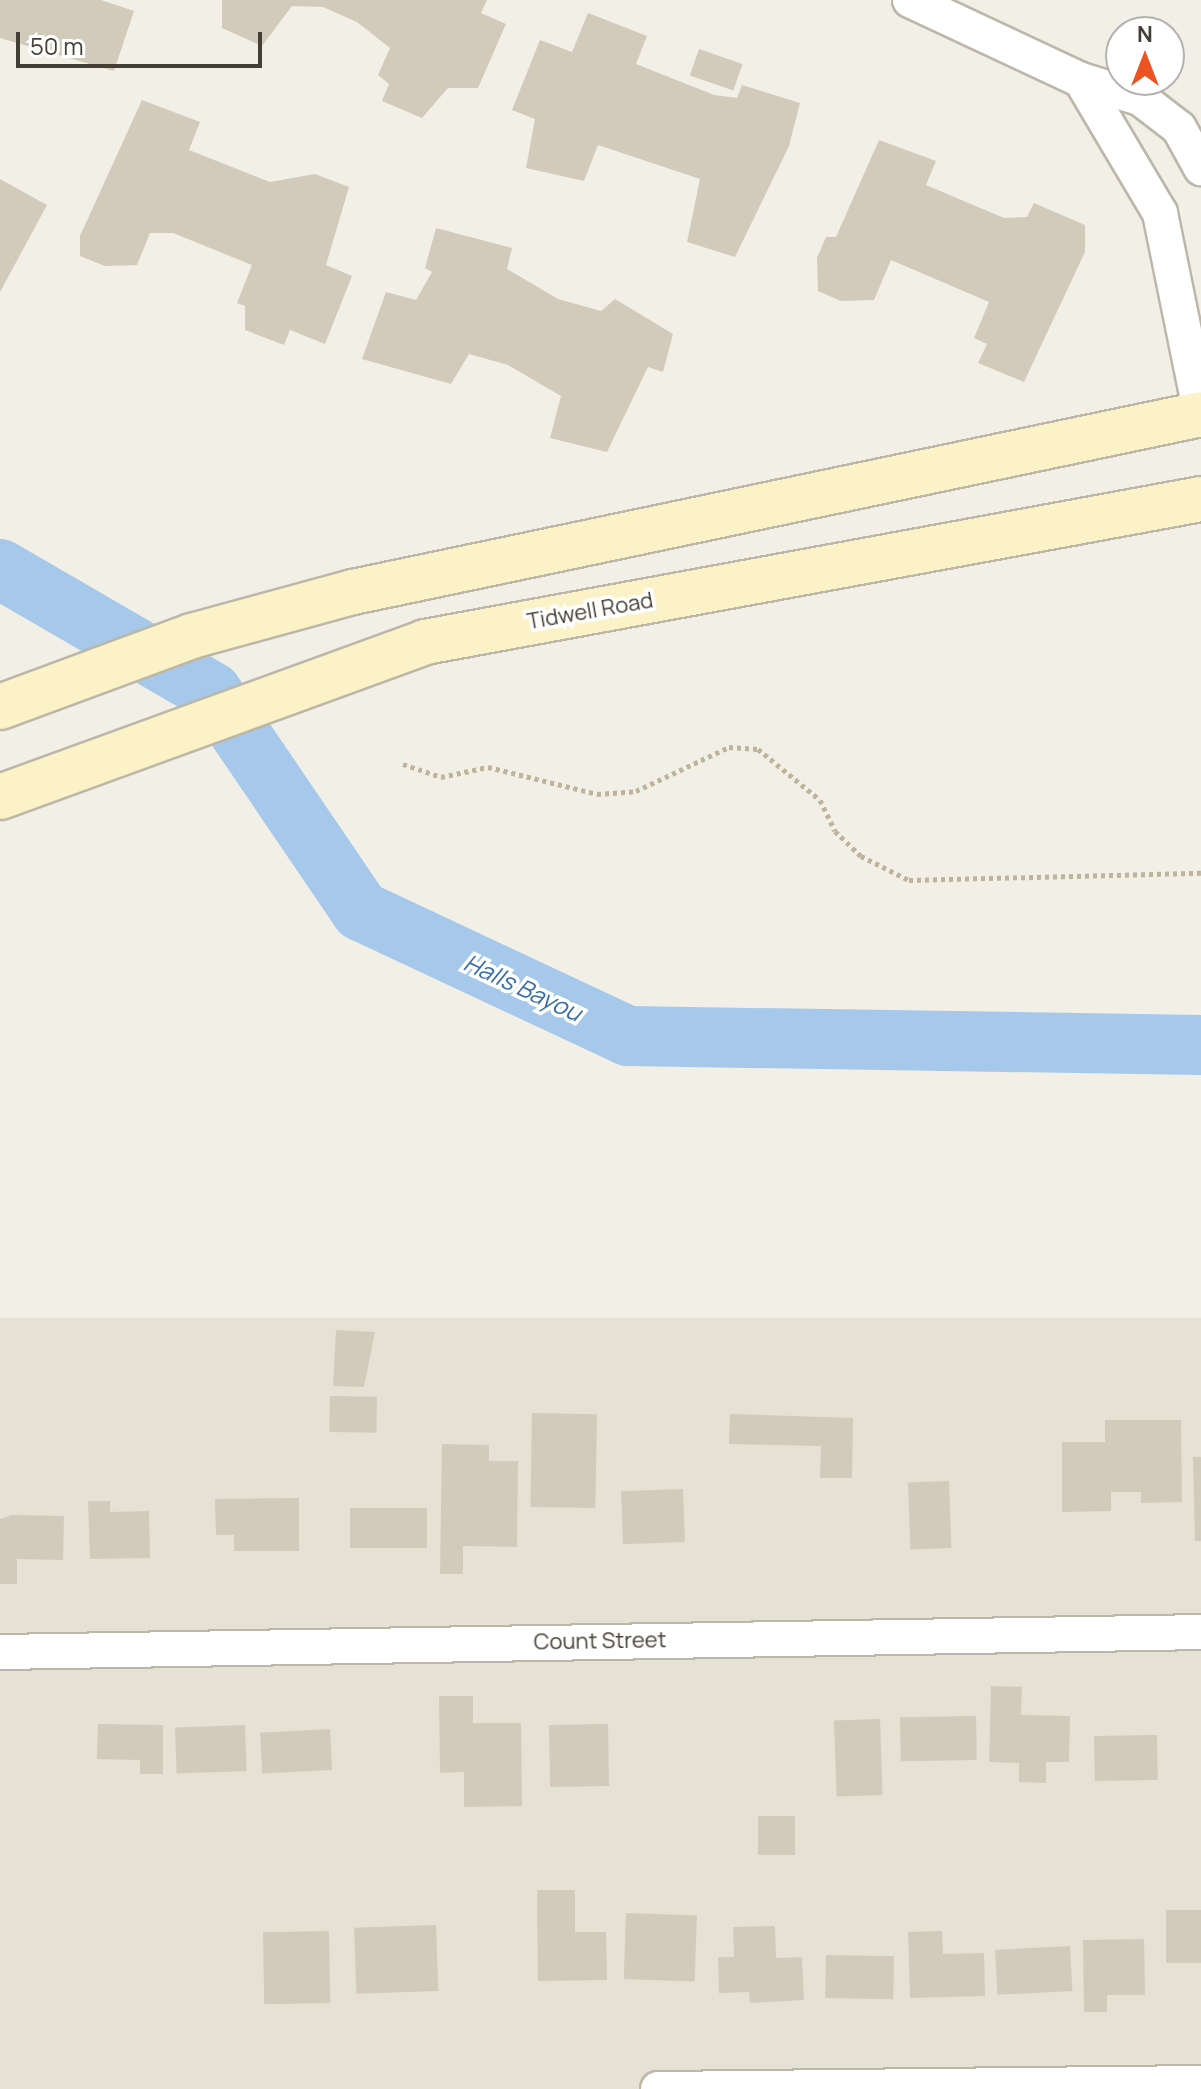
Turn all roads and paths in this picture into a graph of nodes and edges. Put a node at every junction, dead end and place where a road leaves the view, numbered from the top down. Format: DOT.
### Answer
graph roads {
  1 [pos="910,0"];
  2 [pos="1081,80"];
  3 [pos="1201,168"];
  4 [pos="1201,414"];
  5 [pos="1201,499"];
  6 [pos="0,707"];
  7 [pos="403,764"];
  8 [pos="0,797"];
  9 [pos="1201,873"];
  10 [pos="1201,1632"];
  11 [pos="0,1652"];
  12 [pos="1201,2083"];
  13 [pos="658,2089"];
  1 -- 2 [label="street"];
  2 -- 3 [label="street"];
  2 -- 4 [label="street"];
  4 -- 6 [label="main road"];
  5 -- 8 [label="main road, Tidwell Road"];
  7 -- 9 [label="path"];
  10 -- 11 [label="street, Count Street"];
  12 -- 13 [label="street"];
}
